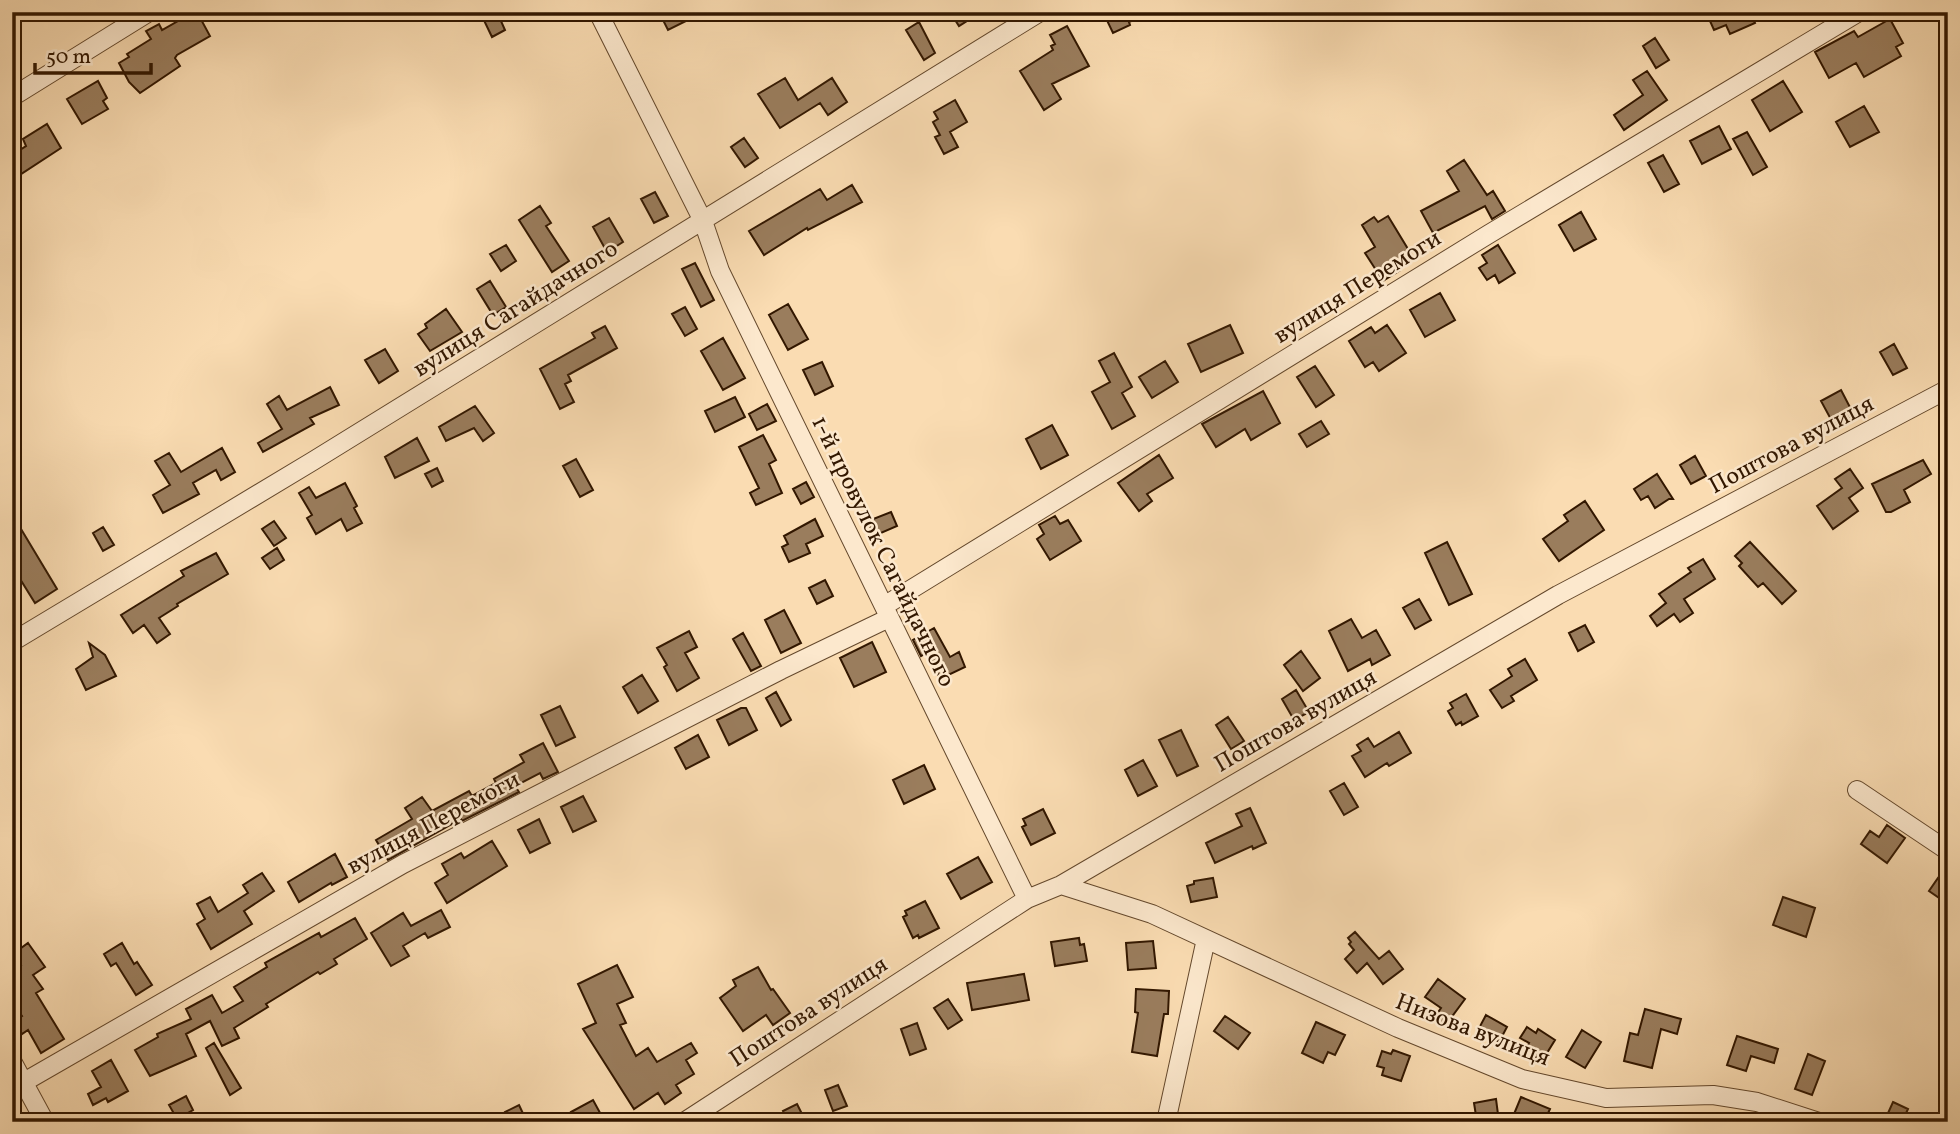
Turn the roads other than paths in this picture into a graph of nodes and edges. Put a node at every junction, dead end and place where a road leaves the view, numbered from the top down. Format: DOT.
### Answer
graph roads {
  1 [pos="149,12"];
  2 [pos="598,12"];
  3 [pos="1040,12"];
  4 [pos="1859,12"];
  5 [pos="12,97"];
  6 [pos="703,221"];
  7 [pos="1948,388"];
  8 [pos="886,612"];
  9 [pos="12,642"];
  10 [pos="1857,790"];
  11 [pos="1948,851"];
  12 [pos="1061,885"];
  13 [pos="1027,899"];
  14 [pos="1206,939"];
  15 [pos="12,1061"];
  16 [pos="18,1086"];
  17 [pos="45,1122"];
  18 [pos="684,1122"];
  19 [pos="1166,1122"];
  20 [pos="1819,1122"];
  1 -- 5 [label="street"];
  2 -- 6 [label="street, 1-й провулок Сагайдачного"];
  3 -- 6 [label="street, вулиця Сагайдачного"];
  4 -- 8 [label="street, вулиця Перемоги"];
  6 -- 8 [label="street, 1-й провулок Сагайдачного"];
  6 -- 9 [label="street, вулиця Сагайдачного"];
  7 -- 12 [label="street, Поштова вулиця"];
  8 -- 13 [label="street, 1-й провулок Сагайдачного"];
  8 -- 16 [label="street, вулиця Перемоги"];
  10 -- 11 [label="street"];
  12 -- 13 [label="street, Поштова вулиця"];
  12 -- 14 [label="street, Низова вулиця"];
  13 -- 18 [label="street, Поштова вулиця"];
  14 -- 19 [label="street"];
  14 -- 20 [label="street, Низова вулиця"];
  15 -- 16 [label="street"];
  16 -- 17 [label="street"];
}
